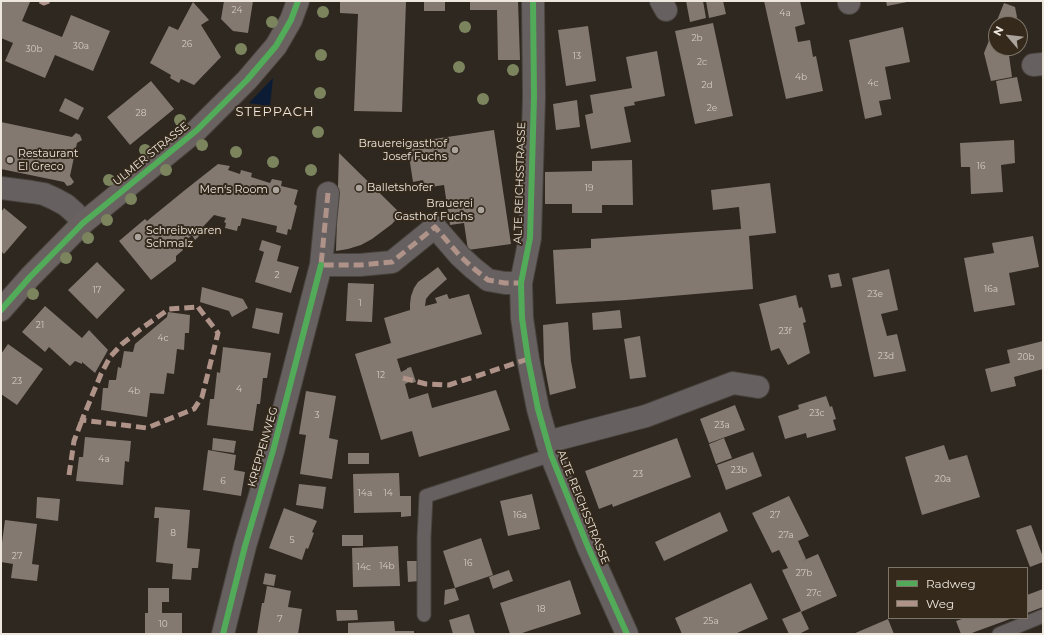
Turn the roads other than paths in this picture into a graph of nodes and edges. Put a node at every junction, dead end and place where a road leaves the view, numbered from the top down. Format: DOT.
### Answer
graph roads {
  1 [pos="298,1"];
  2 [pos="533,1"];
  3 [pos="1,188"];
  4 [pos="328,194"];
  5 [pos="83,223"];
  6 [pos="321,266"];
  7 [pos="521,283"];
  8 [pos="1,310"];
  9 [pos="758,387"];
  10 [pos="549,449"];
  11 [pos="424,615"];
  12 [pos="1043,616"];
  13 [pos="224,634"];
  14 [pos="627,634"];
  15 [pos="999,634"];
  1 -- 5 [label="street, ULMER STRASSE"];
  2 -- 7 [label="street, ALTE REICHSSTRASSE"];
  3 -- 5 [label="street"];
  4 -- 6 [label="street, KREPPENWEG"];
  5 -- 8 [label="street, ULMER STRASSE"];
  6 -- 7 [label="street"];
  6 -- 13 [label="street, KREPPENWEG"];
  7 -- 10 [label="street, ALTE REICHSSTRASSE"];
  9 -- 10 [label="street, ALTE REICHSSTRASSE"];
  10 -- 11 [label="lane"];
  10 -- 14 [label="street, ALTE REICHSSTRASSE"];
  12 -- 15 [label="lane"];
}
